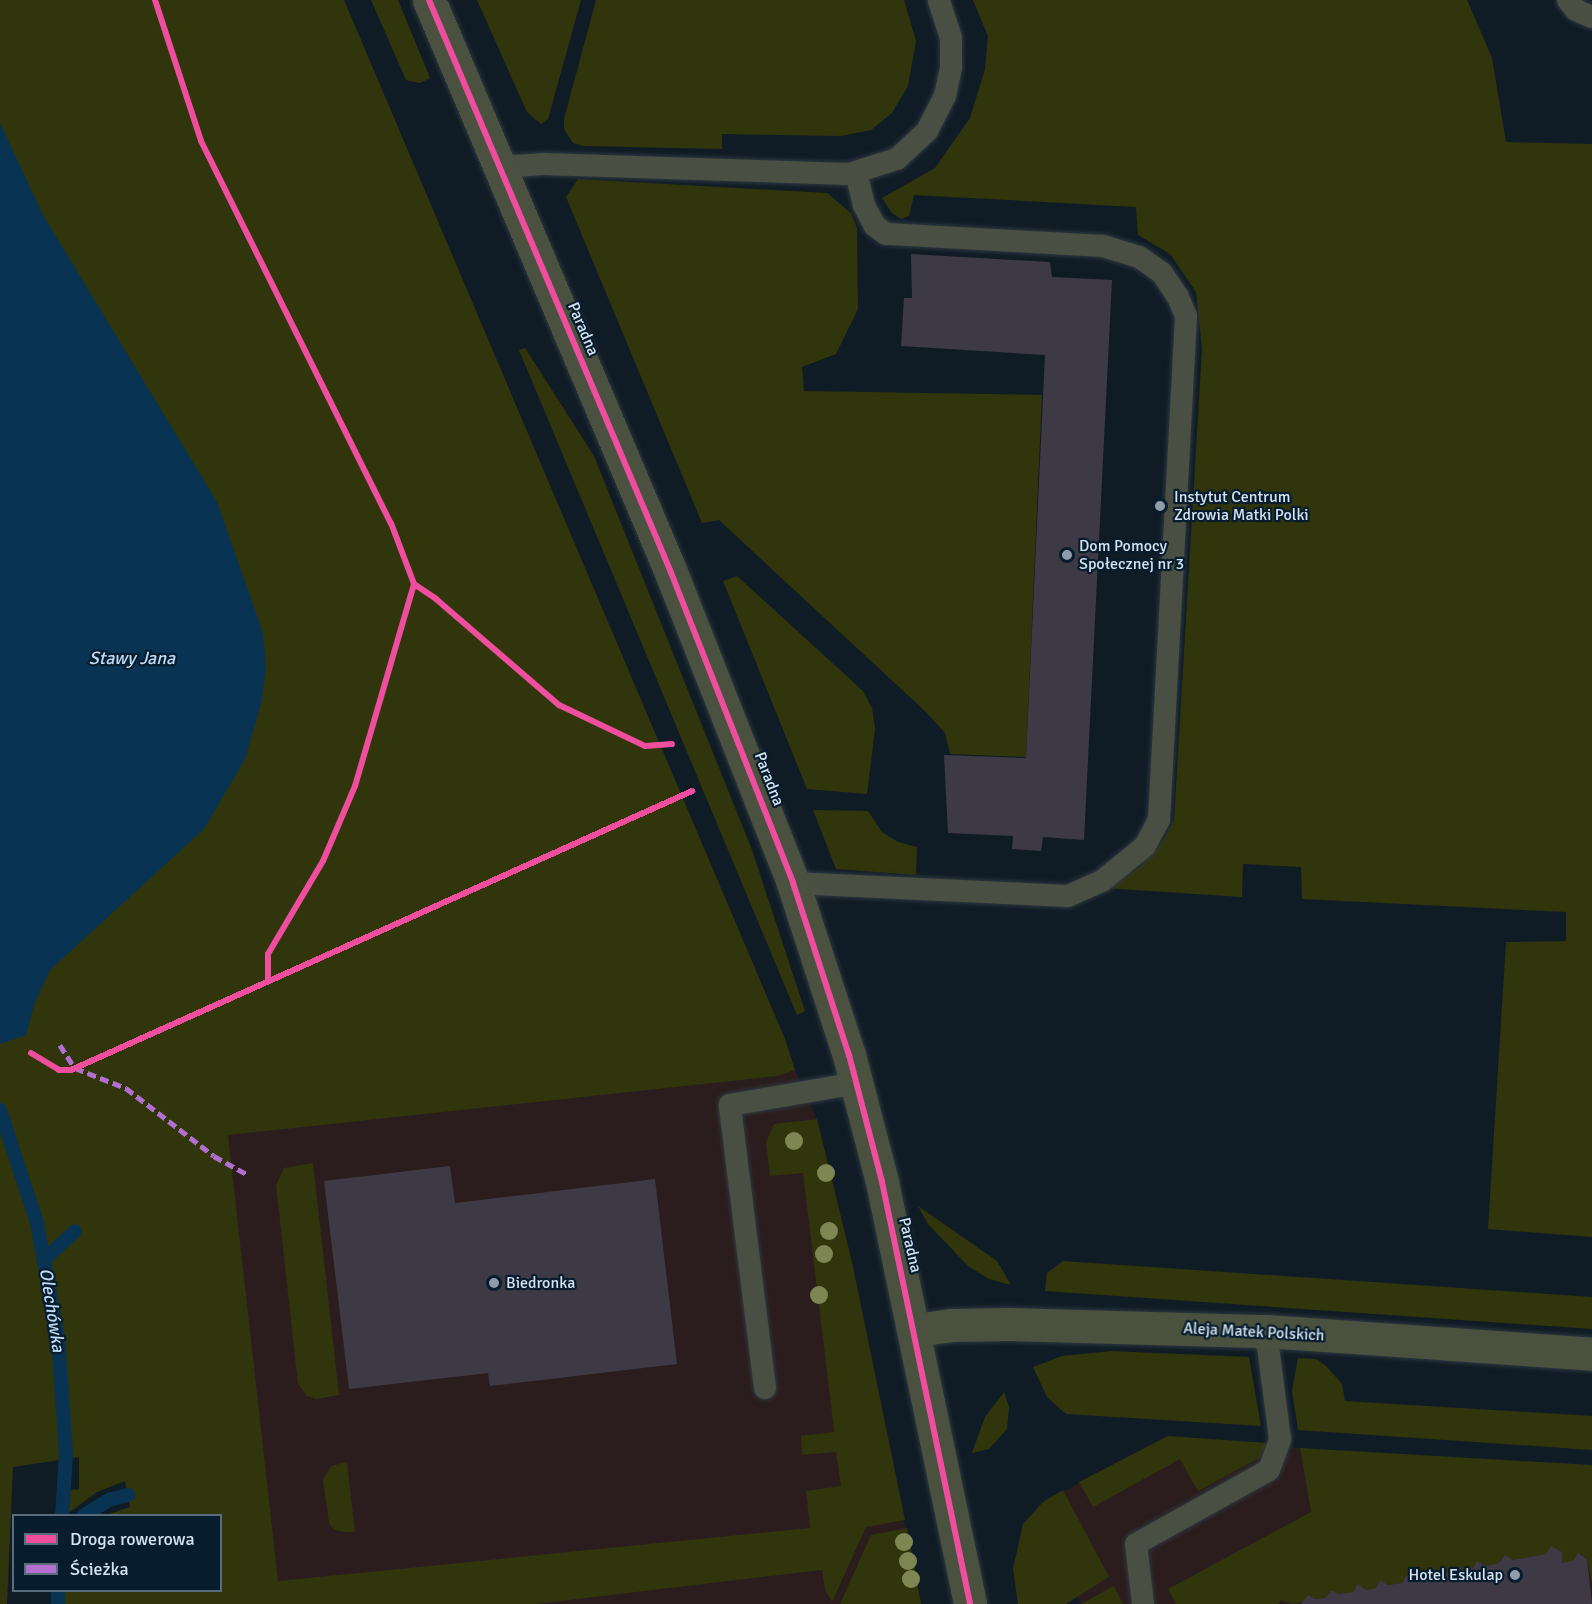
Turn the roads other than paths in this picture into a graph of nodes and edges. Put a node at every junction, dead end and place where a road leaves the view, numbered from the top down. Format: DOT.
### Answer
graph roads {
  1 [pos="429,0"];
  2 [pos="939,0"];
  3 [pos="1568,0"];
  4 [pos="1592,17"];
  5 [pos="499,167"];
  6 [pos="856,173"];
  7 [pos="793,883"];
  8 [pos="857,1083"];
  9 [pos="916,1330"];
  10 [pos="1266,1332"];
  11 [pos="1592,1354"];
  12 [pos="765,1388"];
  13 [pos="970,1604"];
  14 [pos="1143,1604"];
  1 -- 5 [label="street, Paradna"];
  2 -- 6 [label="lane"];
  3 -- 4 [label="lane"];
  5 -- 6 [label="lane"];
  5 -- 7 [label="street, Paradna"];
  6 -- 7 [label="lane"];
  7 -- 8 [label="street, Paradna"];
  8 -- 9 [label="street, Paradna"];
  8 -- 12 [label="lane"];
  9 -- 10 [label="street, Aleja Matek Polskich"];
  9 -- 13 [label="street, Paradna"];
  10 -- 11 [label="street, Aleja Matek Polskich"];
  10 -- 14 [label="lane"];
}
